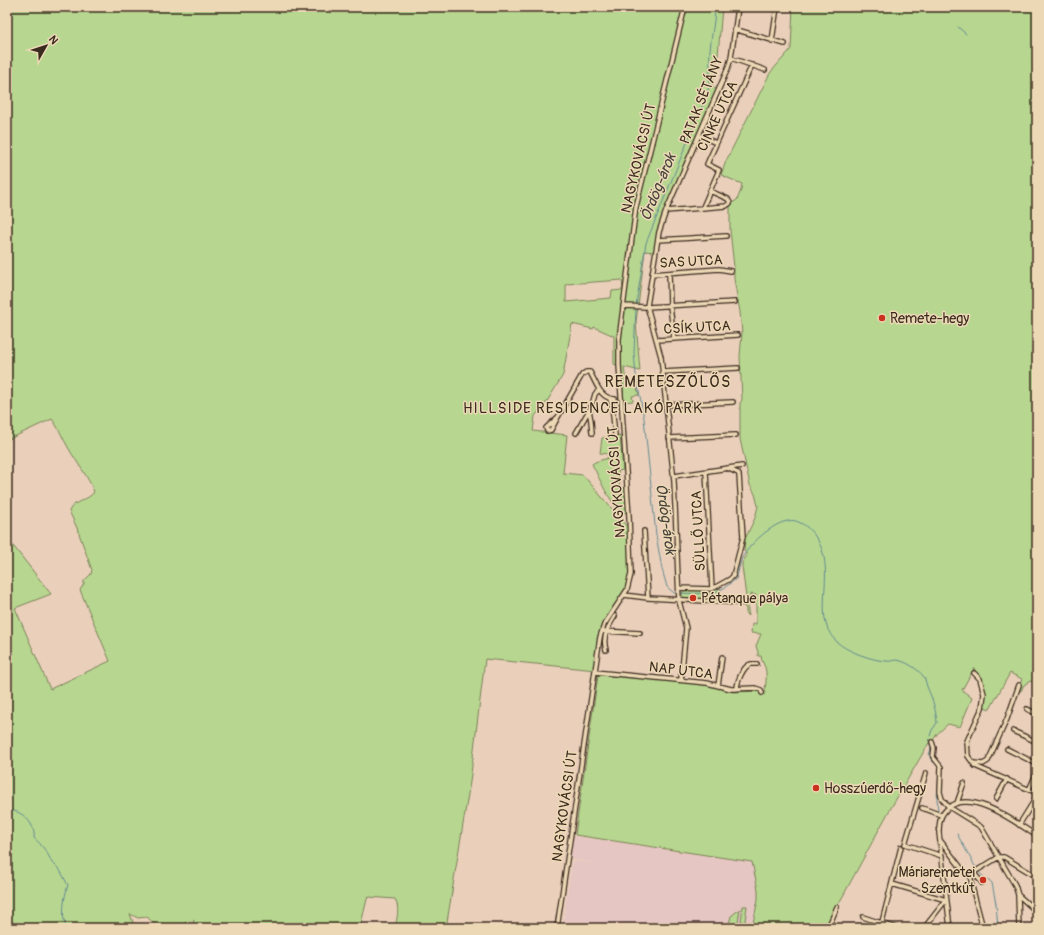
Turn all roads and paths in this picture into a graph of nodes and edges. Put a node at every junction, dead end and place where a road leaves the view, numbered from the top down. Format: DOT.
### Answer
graph roads {
  1 [pos="685,7"];
  2 [pos="738,7"];
  3 [pos="777,7"];
  4 [pos="734,29"];
  5 [pos="772,40"];
  6 [pos="785,44"];
  7 [pos="731,58"];
  8 [pos="752,65"];
  9 [pos="765,70"];
  10 [pos="699,135"];
  11 [pos="716,143"];
  12 [pos="710,191"];
  13 [pos="703,207"];
  14 [pos="666,211"];
  15 [pos="726,236"];
  16 [pos="658,240"];
  17 [pos="731,270"];
  18 [pos="669,273"];
  19 [pos="652,274"];
  20 [pos="735,302"];
  21 [pos="623,306"];
  22 [pos="670,306"];
  23 [pos="647,307"];
  24 [pos="738,335"];
  25 [pos="674,339"];
  26 [pos="657,340"];
  27 [pos="738,368"];
  28 [pos="663,372"];
  29 [pos="599,390"];
  30 [pos="610,399"];
  31 [pos="615,399"];
  32 [pos="733,402"];
  33 [pos="666,405"];
  34 [pos="589,410"];
  35 [pos="558,417"];
  36 [pos="576,433"];
  37 [pos="592,433"];
  38 [pos="615,434"];
  39 [pos="736,435"];
  40 [pos="669,438"];
  41 [pos="742,466"];
  42 [pos="729,469"];
  43 [pos="706,472"];
  44 [pos="674,476"];
  45 [pos="644,531"];
  46 [pos="679,588"];
  47 [pos="712,589"];
  48 [pos="624,595"];
  49 [pos="648,598"];
  50 [pos="679,598"];
  51 [pos="744,603"];
  52 [pos="615,616"];
  53 [pos="604,631"];
  54 [pos="640,633"];
  55 [pos="606,650"];
  56 [pos="722,657"];
  57 [pos="757,664"];
  58 [pos="595,672"];
  59 [pos="974,673"];
  60 [pos="681,680"];
  61 [pos="718,686"];
  62 [pos="1019,686"];
  63 [pos="737,689"];
  64 [pos="762,693"];
  65 [pos="1027,709"];
  66 [pos="1037,714"];
  67 [pos="1013,731"];
  68 [pos="932,742"];
  69 [pos="1037,742"];
  70 [pos="1007,749"];
  71 [pos="972,763"];
  72 [pos="1037,764"];
  73 [pos="1037,772"];
  74 [pos="926,773"];
  75 [pos="1007,779"];
  76 [pos="964,783"];
  77 [pos="1029,790"];
  78 [pos="1037,795"];
  79 [pos="996,799"];
  80 [pos="957,803"];
  81 [pos="950,807"];
  82 [pos="922,808"];
  83 [pos="941,815"];
  84 [pos="1019,825"];
  85 [pos="1037,836"];
  86 [pos="940,840"];
  87 [pos="903,846"];
  88 [pos="942,856"];
  89 [pos="999,857"];
  90 [pos="975,872"];
  91 [pos="971,876"];
  92 [pos="1037,877"];
  93 [pos="982,883"];
  94 [pos="892,884"];
  95 [pos="1018,895"];
  96 [pos="946,900"];
  97 [pos="837,906"];
  98 [pos="1037,912"];
  99 [pos="863,917"];
  100 [pos="882,922"];
  101 [pos="886,926"];
  102 [pos="558,928"];
  103 [pos="828,928"];
  104 [pos="897,928"];
  105 [pos="924,928"];
  106 [pos="950,928"];
  107 [pos="983,928"];
  108 [pos="1019,928"];
  1 -- 21 [label="street, NAGYKOVÁCSI ÚT"];
  2 -- 4 [label="street, PATAK SÉTÁNY"];
  3 -- 5 [label="street"];
  4 -- 5 [label="street"];
  4 -- 7 [label="street, PATAK SÉTÁNY"];
  5 -- 6 [label="street"];
  7 -- 8 [label="street"];
  7 -- 10 [label="street, PATAK SÉTÁNY"];
  8 -- 9 [label="street"];
  8 -- 11 [label="street, CINKE UTCA"];
  10 -- 11 [label="street"];
  10 -- 14 [label="street, PATAK SÉTÁNY"];
  11 -- 12 [label="street, CINKE UTCA"];
  12 -- 13 [label="street, CINKE UTCA"];
  12 -- 13 [label="street"];
  13 -- 14 [label="street"];
  14 -- 16 [label="street, PATAK SÉTÁNY"];
  15 -- 16 [label="street"];
  16 -- 19 [label="street, PATAK SÉTÁNY"];
  17 -- 18 [label="street, SAS UTCA"];
  18 -- 19 [label="street, SAS UTCA"];
  18 -- 22 [label="street"];
  19 -- 23 [label="street, PATAK SÉTÁNY"];
  20 -- 22 [label="street"];
  21 -- 23 [label="street"];
  21 -- 48 [label="street, NAGYKOVÁCSI ÚT"];
  22 -- 23 [label="street"];
  22 -- 25 [label="street"];
  23 -- 26 [label="street, PATAK SÉTÁNY"];
  24 -- 25 [label="street, CSÍK UTCA"];
  25 -- 26 [label="street, CSÍK UTCA"];
  26 -- 28 [label="street, PATAK SÉTÁNY"];
  27 -- 28 [label="street"];
  28 -- 33 [label="street, PATAK SÉTÁNY"];
  29 -- 30 [label="street"];
  29 -- 34 [label="street"];
  29 -- 35 [label="street"];
  30 -- 31 [label="street"];
  30 -- 38 [label="street"];
  32 -- 33 [label="street"];
  33 -- 40 [label="street, PATAK SÉTÁNY"];
  34 -- 36 [label="street"];
  34 -- 37 [label="street"];
  39 -- 40 [label="street"];
  40 -- 44 [label="street, PATAK SÉTÁNY"];
  41 -- 42 [label="street"];
  42 -- 43 [label="street"];
  42 -- 47 [label="street"];
  43 -- 44 [label="street"];
  43 -- 47 [label="street, SÜLLŐ UTCA"];
  44 -- 46 [label="street, PATAK SÉTÁNY"];
  45 -- 49 [label="street"];
  46 -- 47 [label="street"];
  46 -- 50 [label="street, PATAK SÉTÁNY"];
  48 -- 49 [label="street"];
  48 -- 53 [label="street, NAGYKOVÁCSI ÚT"];
  49 -- 50 [label="street"];
  50 -- 51 [label="street"];
  50 -- 60 [label="street, PATAK SÉTÁNY"];
  52 -- 53 [label="street"];
  53 -- 54 [label="street"];
  53 -- 55 [label="street"];
  53 -- 58 [label="street, NAGYKOVÁCSI ÚT"];
  56 -- 61 [label="street"];
  57 -- 63 [label="street"];
  58 -- 60 [label="street, NAP UTCA"];
  58 -- 102 [label="street, NAGYKOVÁCSI ÚT"];
  59 -- 71 [label="street"];
  60 -- 61 [label="street, NAP UTCA"];
  61 -- 63 [label="street, NAP UTCA"];
  62 -- 71 [label="street"];
  63 -- 64 [label="street, NAP UTCA"];
  65 -- 66 [label="street"];
  67 -- 69 [label="street"];
  68 -- 81 [label="street"];
  70 -- 72 [label="street"];
  71 -- 75 [label="street"];
  73 -- 77 [label="street"];
  74 -- 87 [label="street"];
  75 -- 77 [label="street"];
  75 -- 79 [label="street"];
  76 -- 80 [label="street"];
  77 -- 78 [label="street"];
  78 -- 84 [label="street"];
  80 -- 81 [label="street"];
  80 -- 84 [label="street"];
  81 -- 83 [label="street"];
  81 -- 89 [label="street"];
  82 -- 83 [label="street"];
  83 -- 86 [label="street"];
  84 -- 85 [label="street"];
  86 -- 88 [label="street"];
  86 -- 91 [label="street"];
  87 -- 88 [label="street"];
  87 -- 94 [label="street"];
  88 -- 96 [label="street"];
  89 -- 90 [label="street"];
  89 -- 92 [label="street"];
  89 -- 95 [label="street"];
  90 -- 91 [label="street"];
  90 -- 93 [label="street"];
  91 -- 107 [label="street"];
  94 -- 96 [label="street"];
  94 -- 100 [label="street"];
  95 -- 98 [label="street"];
  95 -- 108 [label="street"];
  96 -- 105 [label="street"];
  96 -- 106 [label="street"];
  97 -- 103 [label="street"];
  99 -- 100 [label="street"];
  100 -- 101 [label="street"];
  101 -- 104 [label="street"];
}
